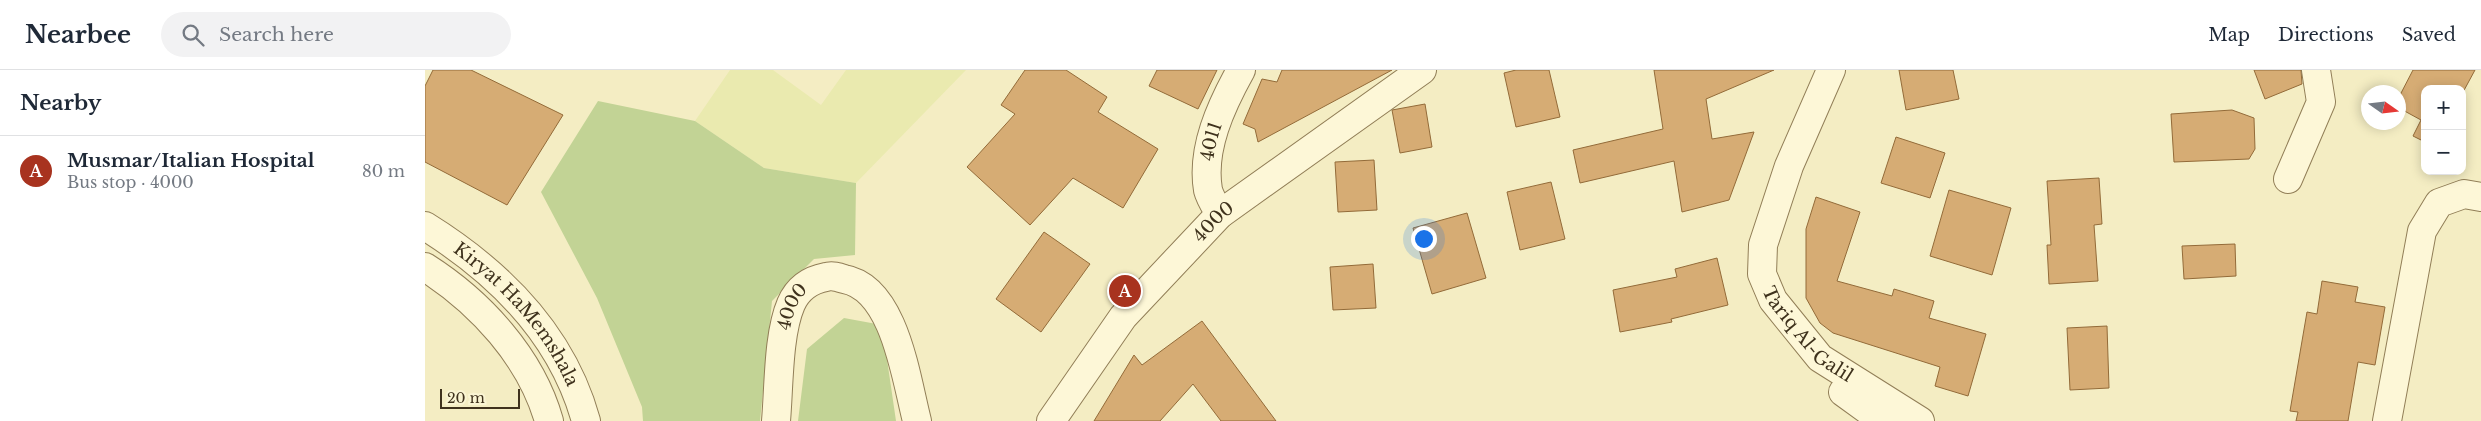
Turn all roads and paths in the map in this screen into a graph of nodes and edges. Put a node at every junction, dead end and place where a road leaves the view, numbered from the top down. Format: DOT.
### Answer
graph roads {
  1 [pos="1241,70"];
  2 [pos="1422,70"];
  3 [pos="1811,70"];
  4 [pos="1831,70"];
  5 [pos="2316,70"];
  6 [pos="2287,179"];
  7 [pos="2481,196"];
  8 [pos="1220,214"];
  9 [pos="425,226"];
  10 [pos="425,268"];
  11 [pos="549,421"];
  12 [pos="586,421"];
  13 [pos="776,421"];
  14 [pos="917,421"];
  15 [pos="1051,421"];
  16 [pos="1883,421"];
  17 [pos="1920,421"];
  18 [pos="2387,421"];
  1 -- 8 [label="street, 4011"];
  2 -- 8 [label="street, 4000"];
  3 -- 16 [label="street, Tariq Al-Galil"];
  4 -- 17 [label="street, Tariq Al-Galil"];
  5 -- 6 [label="street"];
  7 -- 18 [label="street"];
  8 -- 15 [label="street, 4000"];
  9 -- 12 [label="street, Kiryat HaMemshala"];
  10 -- 11 [label="street, Kiryat HaMemshala"];
  13 -- 14 [label="street, 4000"];
}
